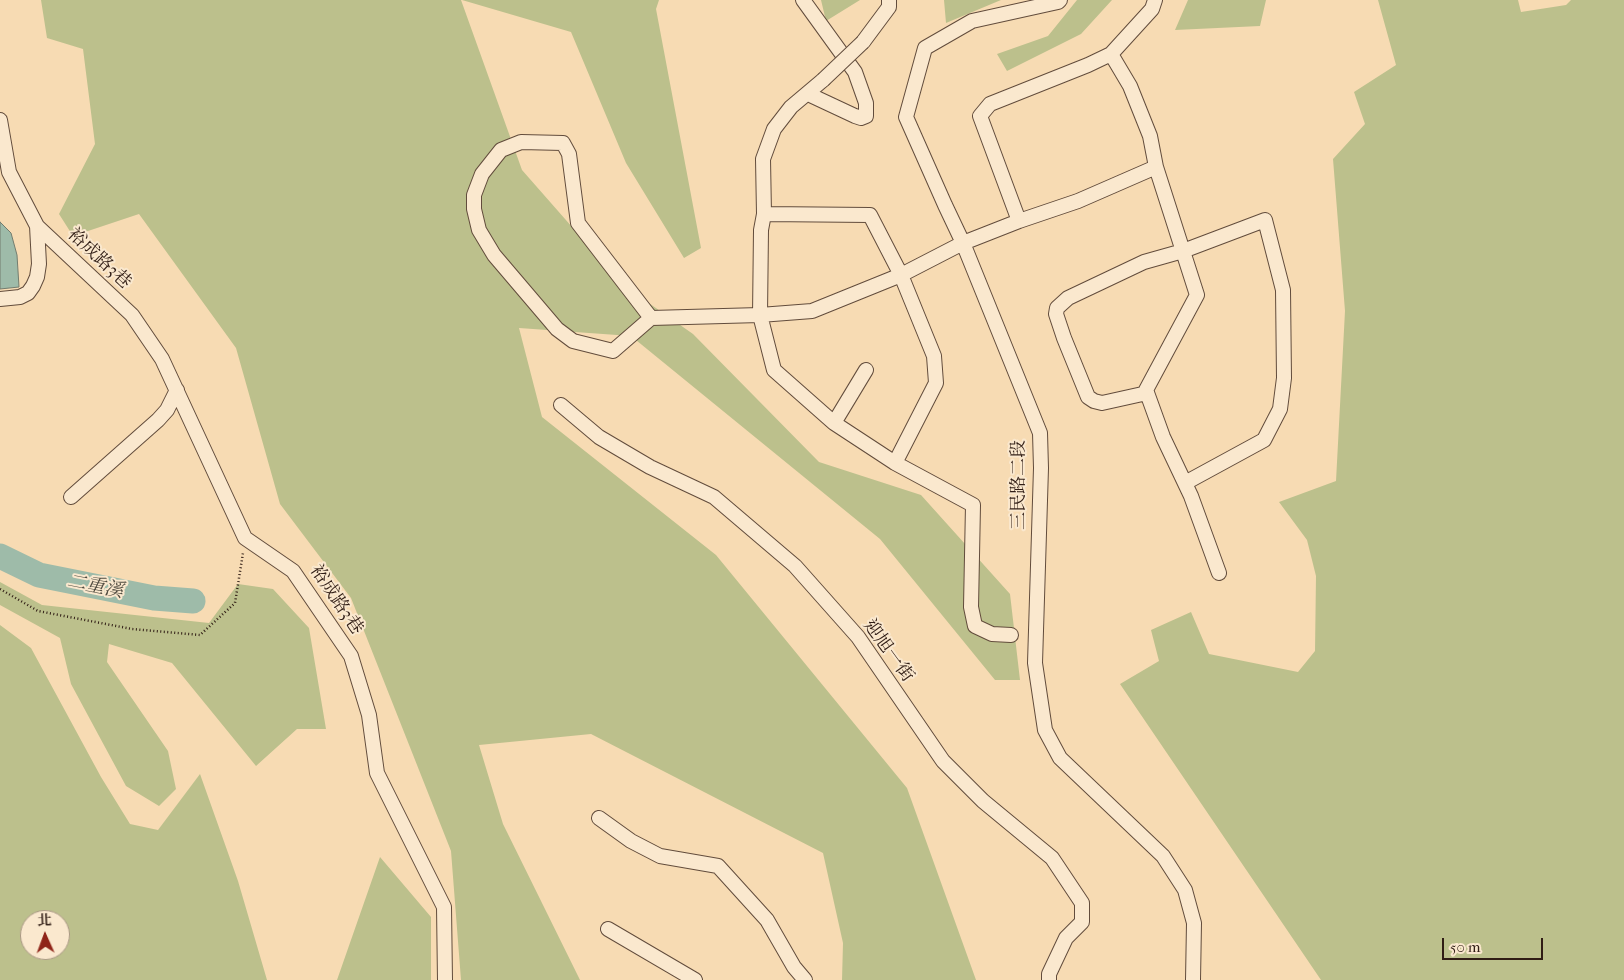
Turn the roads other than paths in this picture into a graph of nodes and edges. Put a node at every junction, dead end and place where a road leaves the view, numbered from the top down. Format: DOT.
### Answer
graph roads {
  1 [pos="803,0"];
  2 [pos="888,0"];
  3 [pos="1060,0"];
  4 [pos="1155,0"];
  5 [pos="1111,54"];
  6 [pos="808,94"];
  7 [pos="0,120"];
  8 [pos="1156,167"];
  9 [pos="764,214"];
  10 [pos="1019,221"];
  11 [pos="37,226"];
  12 [pos="964,243"];
  13 [pos="1183,251"];
  14 [pos="901,275"];
  15 [pos="0,299"];
  16 [pos="760,315"];
  17 [pos="651,318"];
  18 [pos="866,370"];
  19 [pos="177,390"];
  20 [pos="1147,393"];
  21 [pos="561,405"];
  22 [pos="834,423"];
  23 [pos="895,463"];
  24 [pos="1185,483"];
  25 [pos="71,497"];
  26 [pos="1219,573"];
  27 [pos="1011,635"];
  28 [pos="600,818"];
  29 [pos="608,929"];
  30 [pos="445,980"];
  31 [pos="695,980"];
  32 [pos="804,980"];
  33 [pos="1049,980"];
  34 [pos="1194,980"];
  1 -- 6 [label="street"];
  2 -- 6 [label="street, bridge"];
  3 -- 12 [label="street, 三民路二段"];
  4 -- 5 [label="street"];
  5 -- 8 [label="street"];
  5 -- 10 [label="street"];
  6 -- 9 [label="street"];
  7 -- 11 [label="street, 裕成路3巷"];
  8 -- 10 [label="street"];
  8 -- 13 [label="street"];
  9 -- 14 [label="street"];
  9 -- 16 [label="street"];
  10 -- 12 [label="street"];
  11 -- 15 [label="street, 裕成路3巷"];
  11 -- 19 [label="street, 裕成路3巷"];
  12 -- 14 [label="street"];
  12 -- 34 [label="street, 三民路二段"];
  13 -- 20 [label="street"];
  13 -- 20 [label="street"];
  13 -- 24 [label="street"];
  14 -- 16 [label="street"];
  14 -- 23 [label="street"];
  16 -- 17 [label="street"];
  16 -- 22 [label="street"];
  17 -- 17 [label="street"];
  18 -- 22 [label="street"];
  19 -- 25 [label="street"];
  19 -- 30 [label="street, 裕成路3巷"];
  20 -- 24 [label="street"];
  21 -- 33 [label="street, 迎旭一街"];
  22 -- 23 [label="street"];
  23 -- 27 [label="street"];
  24 -- 26 [label="street"];
  28 -- 32 [label="street"];
  29 -- 31 [label="street"];
}
